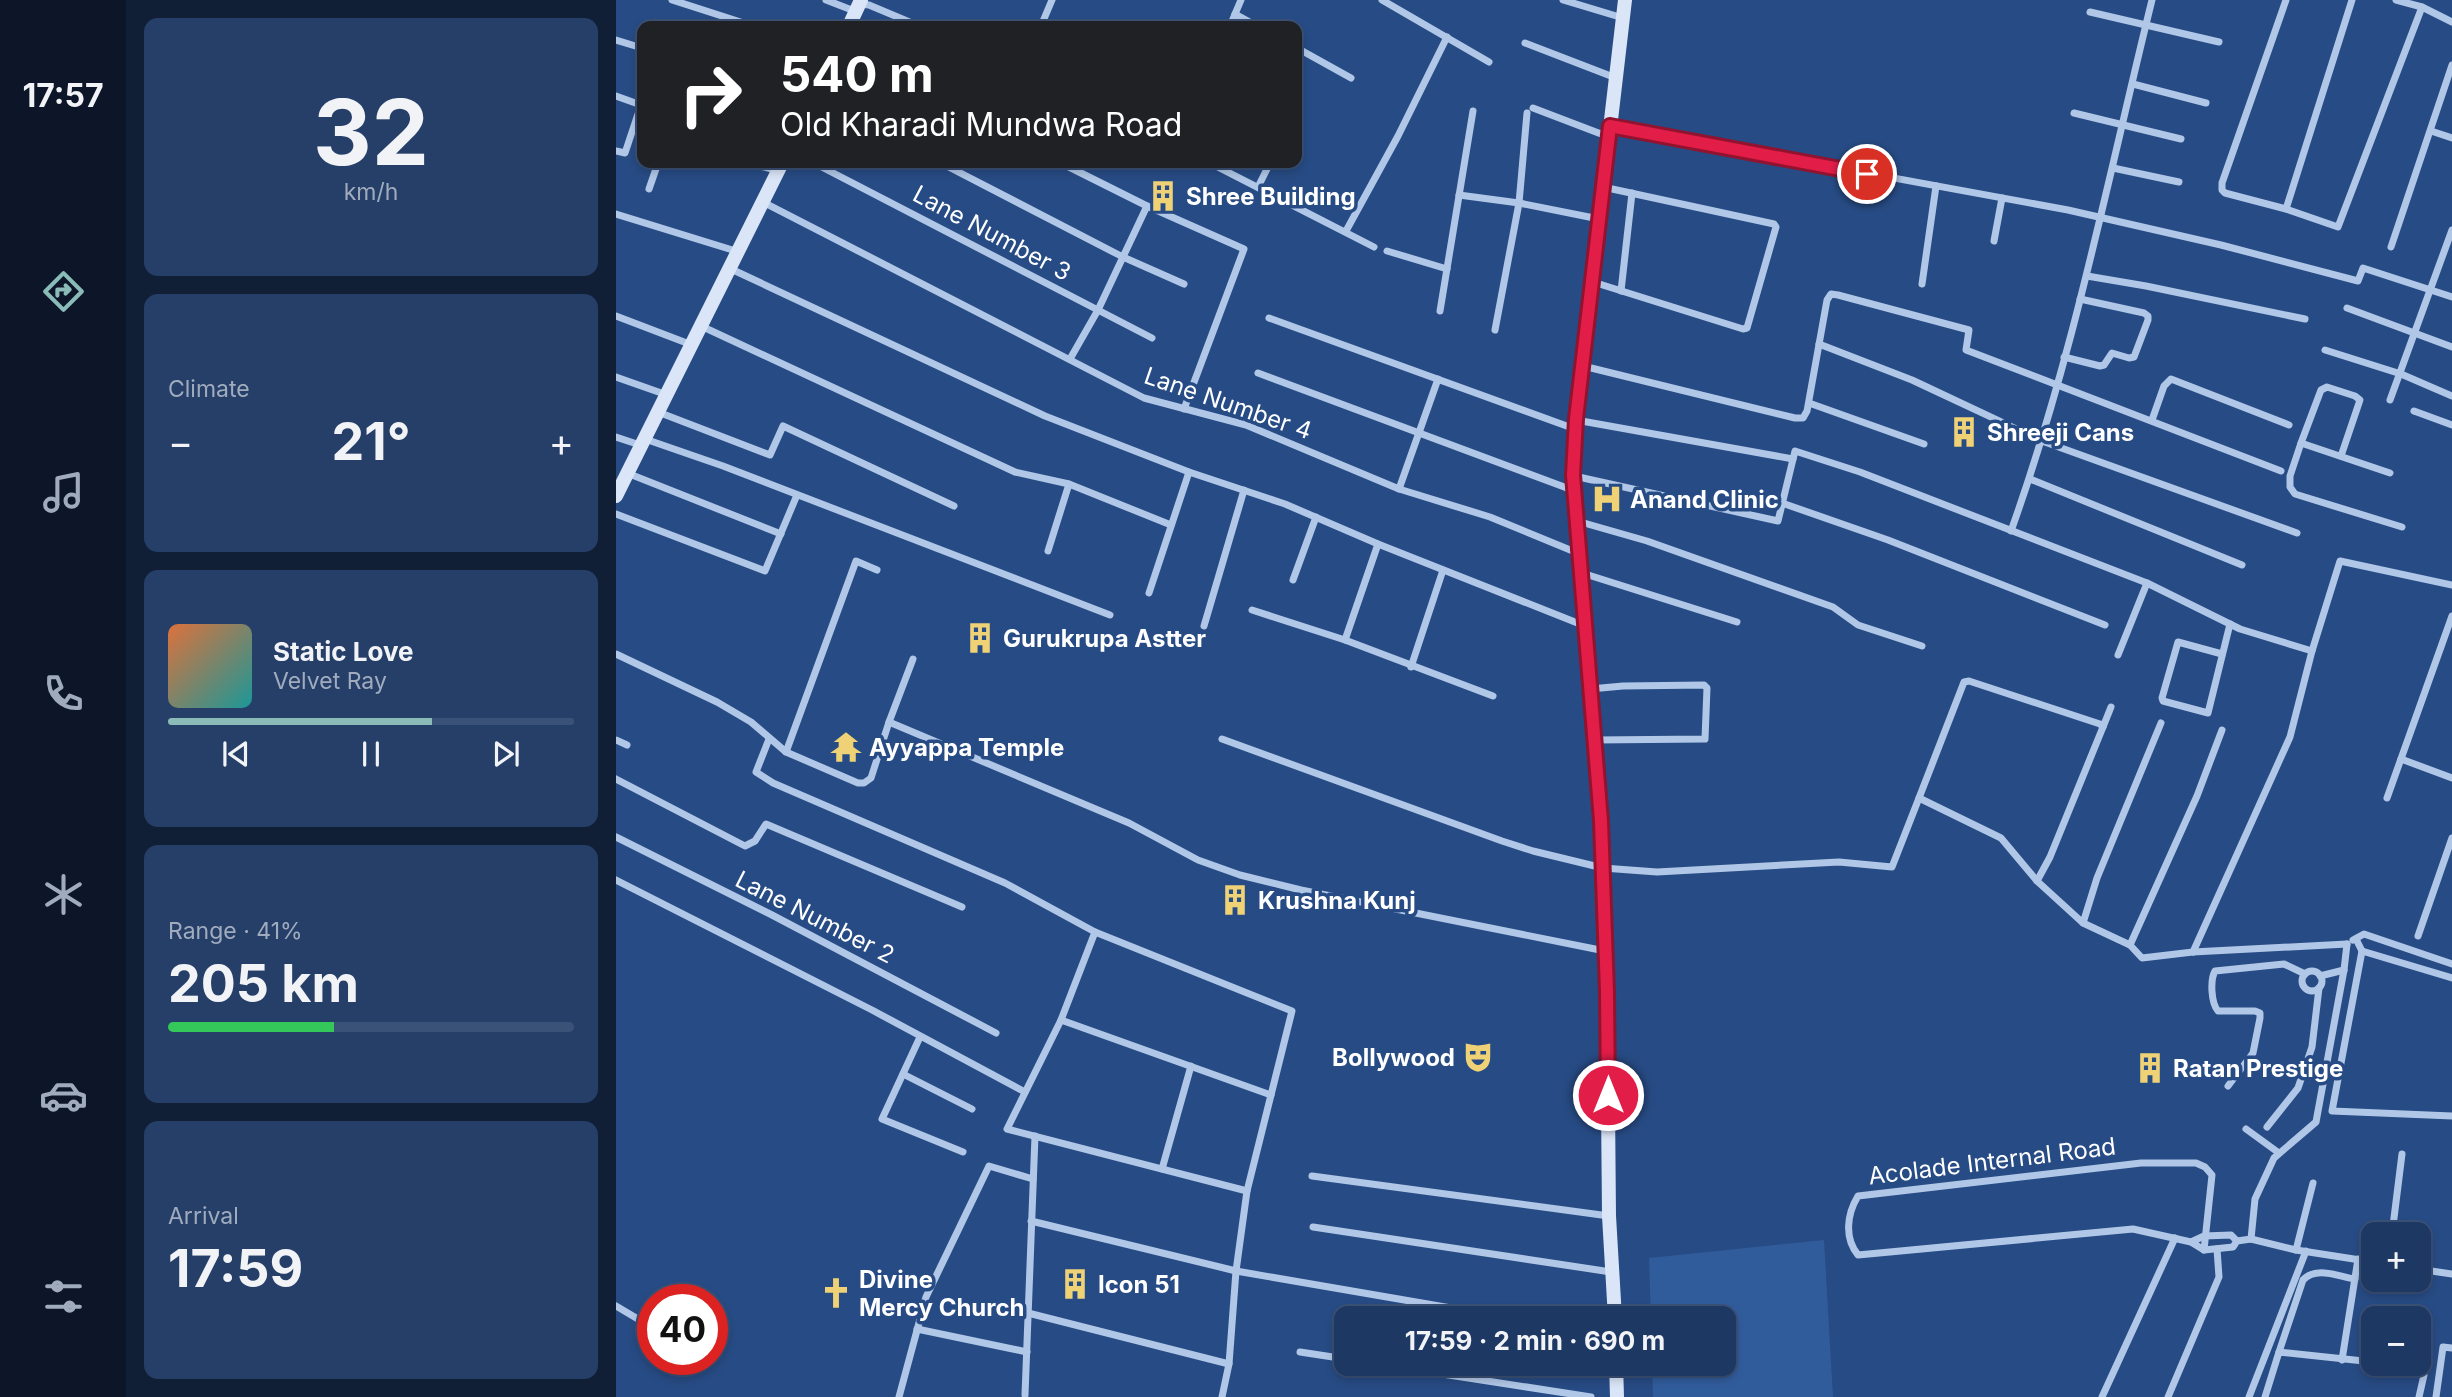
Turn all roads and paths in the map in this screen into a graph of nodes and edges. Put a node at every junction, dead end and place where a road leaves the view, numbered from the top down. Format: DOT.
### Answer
graph roads {
  1 [pos="673,0"];
  2 [pos="826,0"];
  3 [pos="1052,0"];
  4 [pos="1241,0"];
  5 [pos="1382,0"];
  6 [pos="1563,0"];
  7 [pos="1625,0"];
  8 [pos="2152,0"];
  9 [pos="2286,0"];
  10 [pos="2352,0"];
  11 [pos="2396,0"];
  12 [pos="859,5"];
  13 [pos="2422,7"];
  14 [pos="2090,12"];
  15 [pos="1235,14"];
  16 [pos="1623,18"];
  17 [pos="738,21"];
  18 [pos="851,21"];
  19 [pos="907,21"];
  20 [pos="1043,21"];
  21 [pos="1232,21"];
  22 [pos="1248,21"];
  23 [pos="2452,22"];
  24 [pos="2145,26"];
  25 [pos="1447,37"];
  26 [pos="616,40"];
  27 [pos="2220,42"];
  28 [pos="1525,43"];
  29 [pos="637,46"];
  30 [pos="1302,51"];
  31 [pos="1489,62"];
  32 [pos="2452,65"];
  33 [pos="1351,78"];
  34 [pos="1616,78"];
  35 [pos="2133,84"];
  36 [pos="616,96"];
  37 [pos="637,103"];
  38 [pos="2206,103"];
  39 [pos="1473,111"];
  40 [pos="2074,113"];
  41 [pos="637,117"];
  42 [pos="2123,125"];
  43 [pos="634,127"];
  44 [pos="637,128"];
  45 [pos="2431,131"];
  46 [pos="1609,132"];
  47 [pos="2452,138"];
  48 [pos="2181,139"];
  49 [pos="616,150"];
  50 [pos="656,168"];
  51 [pos="780,168"];
  52 [pos="824,168"];
  53 [pos="951,168"];
  54 [pos="1071,168"];
  55 [pos="1220,168"];
  56 [pos="1268,168"];
  57 [pos="2113,168"];
  58 [pos="2179,182"];
  59 [pos="1936,186"];
  60 [pos="1258,187"];
  61 [pos="1603,187"];
  62 [pos="649,189"];
  63 [pos="1632,193"];
  64 [pos="1459,195"];
  65 [pos="2002,198"];
  66 [pos="763,202"];
  67 [pos="1518,203"];
  68 [pos="1147,206"];
  69 [pos="2286,209"];
  70 [pos="616,214"];
  71 [pos="2101,218"];
  72 [pos="1599,219"];
  73 [pos="2452,230"];
  74 [pos="1346,231"];
  75 [pos="1994,240"];
  76 [pos="1374,247"];
  77 [pos="2391,247"];
  78 [pos="1387,251"];
  79 [pos="739,252"];
  80 [pos="1123,257"];
  81 [pos="731,269"];
  82 [pos="1447,269"];
  83 [pos="2087,276"];
  84 [pos="1592,282"];
  85 [pos="1184,284"];
  86 [pos="1922,284"];
  87 [pos="2431,290"];
  88 [pos="1621,291"];
  89 [pos="2452,297"];
  90 [pos="2080,299"];
  91 [pos="2347,308"];
  92 [pos="1098,310"];
  93 [pos="1440,311"];
  94 [pos="616,316"];
  95 [pos="1269,318"];
  96 [pos="2305,319"];
  97 [pos="701,326"];
  98 [pos="1495,330"];
  99 [pos="2414,334"];
  100 [pos="1152,338"];
  101 [pos="1819,344"];
  102 [pos="692,345"];
  103 [pos="2452,347"];
  104 [pos="2325,350"];
  105 [pos="2064,357"];
  106 [pos="1070,359"];
  107 [pos="1582,365"];
  108 [pos="1258,373"];
  109 [pos="2401,374"];
  110 [pos="616,377"];
  111 [pos="1438,379"];
  112 [pos="2057,384"];
  113 [pos="667,395"];
  114 [pos="2452,396"];
  115 [pos="2390,400"];
  116 [pos="1809,403"];
  117 [pos="1184,410"];
  118 [pos="2414,411"];
  119 [pos="658,412"];
  120 [pos="2152,421"];
  121 [pos="1576,424"];
  122 [pos="2289,425"];
  123 [pos="2452,425"];
  124 [pos="1419,433"];
  125 [pos="616,437"];
  126 [pos="2042,441"];
  127 [pos="643,442"];
  128 [pos="2301,443"];
  129 [pos="1924,444"];
  130 [pos="2341,456"];
  131 [pos="1793,459"];
  132 [pos="1189,471"];
  133 [pos="2281,471"];
  134 [pos="2390,472"];
  135 [pos="628,473"];
  136 [pos="1573,475"];
  137 [pos="2030,480"];
  138 [pos="1069,484"];
  139 [pos="1399,489"];
  140 [pos="1244,490"];
  141 [pos="1575,491"];
  142 [pos="797,495"];
  143 [pos="616,496"];
  144 [pos="1782,503"];
  145 [pos="954,506"];
  146 [pos="616,514"];
  147 [pos="1316,517"];
  148 [pos="1577,521"];
  149 [pos="1171,525"];
  150 [pos="2402,527"];
  151 [pos="2011,531"];
  152 [pos="2297,533"];
  153 [pos="781,534"];
  154 [pos="1378,544"];
  155 [pos="1048,551"];
  156 [pos="1580,554"];
  157 [pos="2242,565"];
  158 [pos="877,570"];
  159 [pos="1443,570"];
  160 [pos="1582,573"];
  161 [pos="1293,580"];
  162 [pos="2147,583"];
  163 [pos="2452,585"];
  164 [pos="1149,593"];
  165 [pos="1252,610"];
  166 [pos="1110,615"];
  167 [pos="2452,616"];
  168 [pos="1737,622"];
  169 [pos="2230,624"];
  170 [pos="2105,625"];
  171 [pos="1204,626"];
  172 [pos="1586,626"];
  173 [pos="1345,640"];
  174 [pos="1922,646"];
  175 [pos="2312,651"];
  176 [pos="616,654"];
  177 [pos="2222,654"];
  178 [pos="2118,655"];
  179 [pos="913,659"];
  180 [pos="1411,667"];
  181 [pos="1590,689"];
  182 [pos="1493,696"];
  183 [pos="2111,707"];
  184 [pos="889,722"];
  185 [pos="2161,723"];
  186 [pos="2103,727"];
  187 [pos="2222,730"];
  188 [pos="769,739"];
  189 [pos="1222,739"];
  190 [pos="616,740"];
  191 [pos="1595,740"];
  192 [pos="627,746"];
  193 [pos="786,752"];
  194 [pos="2401,759"];
  195 [pos="2452,778"];
  196 [pos="616,779"];
  197 [pos="1919,798"];
  198 [pos="2386,798"];
  199 [pos="616,837"];
  200 [pos="2452,838"];
  201 [pos="1603,868"];
  202 [pos="616,880"];
  203 [pos="2037,881"];
  204 [pos="962,907"];
  205 [pos="2083,923"];
  206 [pos="1095,932"];
  207 [pos="2418,936"];
  208 [pos="2356,939"];
  209 [pos="2347,944"];
  210 [pos="2130,945"];
  211 [pos="1605,951"];
  212 [pos="2362,951"];
  213 [pos="2193,952"];
  214 [pos="2452,964"];
  215 [pos="2344,970"];
  216 [pos="2305,974"];
  217 [pos="2320,976"];
  218 [pos="2452,978"];
  219 [pos="2319,988"];
  220 [pos="1061,1020"];
  221 [pos="996,1033"];
  222 [pos="920,1037"];
  223 [pos="1191,1066"];
  224 [pos="903,1074"];
  225 [pos="2228,1086"];
  226 [pos="1025,1092"];
  227 [pos="1271,1095"];
  228 [pos="972,1109"];
  229 [pos="2452,1116"];
  230 [pos="2267,1127"];
  231 [pos="2246,1129"];
  232 [pos="1035,1136"];
  233 [pos="963,1152"];
  234 [pos="2279,1153"];
  235 [pos="2402,1154"];
  236 [pos="1162,1169"];
  237 [pos="1312,1176"];
  238 [pos="1033,1180"];
  239 [pos="2313,1183"];
  240 [pos="1247,1191"];
  241 [pos="1609,1216"];
  242 [pos="1031,1221"];
  243 [pos="2394,1222"];
  244 [pos="1313,1227"];
  245 [pos="2204,1236"];
  246 [pos="2175,1238"];
  247 [pos="2251,1239"];
  248 [pos="2238,1241"];
  249 [pos="2191,1242"];
  250 [pos="2217,1249"];
  251 [pos="2204,1250"];
  252 [pos="2297,1250"];
  253 [pos="2306,1251"];
  254 [pos="2358,1259"];
  255 [pos="2361,1260"];
  256 [pos="1236,1271"];
  257 [pos="2431,1271"];
  258 [pos="1611,1272"];
  259 [pos="2452,1274"];
  260 [pos="2355,1279"];
  261 [pos="616,1306"];
  262 [pos="1439,1306"];
  263 [pos="1614,1306"];
  264 [pos="1028,1313"];
  265 [pos="637,1318"];
  266 [pos="917,1329"];
  267 [pos="2452,1348"];
  268 [pos="1027,1352"];
  269 [pos="1300,1352"];
  270 [pos="2279,1352"];
  271 [pos="1334,1357"];
  272 [pos="2342,1360"];
  273 [pos="2361,1361"];
  274 [pos="1229,1364"];
  275 [pos="1455,1376"];
  276 [pos="1616,1376"];
  277 [pos="2424,1376"];
  278 [pos="1025,1395"];
  279 [pos="899,1397"];
  280 [pos="1222,1397"];
  281 [pos="1591,1397"];
  282 [pos="1617,1397"];
  283 [pos="2102,1397"];
  284 [pos="2168,1397"];
  285 [pos="2249,1397"];
  286 [pos="2265,1397"];
  287 [pos="2419,1397"];
  288 [pos="2435,1397"];
  1 -- 17 [label="street"];
  2 -- 12 [label="street"];
  3 -- 20 [label="street"];
  4 -- 15 [label="street"];
  5 -- 25 [label="street"];
  6 -- 16 [label="street"];
  7 -- 16 [label="street"];
  8 -- 24 [label="street"];
  9 -- 69 [label="street"];
  10 -- 69 [label="street"];
  11 -- 13 [label="street"];
  12 -- 18 [label="street"];
  12 -- 19 [label="street"];
  13 -- 23 [label="street"];
  13 -- 69 [label="street"];
  14 -- 24 [label="street"];
  15 -- 21 [label="street"];
  15 -- 22 [label="street"];
  16 -- 34 [label="street"];
  24 -- 27 [label="street"];
  24 -- 35 [label="street"];
  25 -- 31 [label="street"];
  25 -- 74 [label="street"];
  26 -- 29 [label="street"];
  28 -- 34 [label="street"];
  30 -- 33 [label="street"];
  32 -- 45 [label="street"];
  34 -- 46 [label="street"];
  35 -- 38 [label="street"];
  35 -- 42 [label="street"];
  36 -- 37 [label="street"];
  39 -- 64 [label="street"];
  40 -- 42 [label="street"];
  41 -- 43 [label="street"];
  42 -- 48 [label="street"];
  42 -- 57 [label="street"];
  43 -- 44 [label="street"];
  43 -- 49 [label="street"];
  45 -- 47 [label="street"];
  45 -- 77 [label="street"];
  46 -- 59 [label="street"];
  46 -- 61 [label="street"];
  46 -- 67 [label="street"];
  50 -- 62 [label="street"];
  51 -- 66 [label="street"];
  52 -- 92 [label="street, Lane Number 3"];
  53 -- 80 [label="street"];
  54 -- 68 [label="street"];
  55 -- 60 [label="street"];
  56 -- 60 [label="street"];
  57 -- 58 [label="street"];
  57 -- 71 [label="street"];
  59 -- 65 [label="street"];
  59 -- 86 [label="street"];
  60 -- 74 [label="street"];
  61 -- 63 [label="street"];
  61 -- 72 [label="street"];
  63 -- 88 [label="street"];
  63 -- 88 [label="street"];
  64 -- 67 [label="street"];
  64 -- 82 [label="street"];
  65 -- 71 [label="street"];
  65 -- 75 [label="street"];
  66 -- 79 [label="street"];
  66 -- 106 [label="street, Lane Number 4"];
  67 -- 72 [label="street"];
  67 -- 98 [label="street"];
  68 -- 80 [label="street"];
  68 -- 117 [label="street"];
  70 -- 79 [label="street"];
  71 -- 83 [label="street"];
  71 -- 87 [label="street"];
  72 -- 84 [label="street"];
  73 -- 87 [label="street"];
  74 -- 76 [label="street"];
  78 -- 82 [label="street"];
  79 -- 81 [label="street"];
  80 -- 85 [label="street"];
  80 -- 92 [label="street"];
  81 -- 97 [label="street"];
  81 -- 132 [label="street"];
  82 -- 93 [label="street"];
  83 -- 90 [label="street"];
  83 -- 96 [label="street"];
  84 -- 88 [label="street"];
  84 -- 107 [label="street"];
  87 -- 89 [label="street"];
  87 -- 99 [label="street"];
  90 -- 105 [label="street"];
  90 -- 105 [label="street"];
  91 -- 99 [label="street"];
  92 -- 100 [label="street, Lane Number 3"];
  92 -- 106 [label="street"];
  94 -- 102 [label="street"];
  95 -- 111 [label="street"];
  97 -- 102 [label="street"];
  97 -- 138 [label="street"];
  99 -- 103 [label="street"];
  99 -- 109 [label="street"];
  101 -- 112 [label="street"];
  101 -- 116 [label="street"];
  101 -- 126 [label="street"];
  102 -- 113 [label="street"];
  104 -- 109 [label="street"];
  105 -- 112 [label="street"];
  106 -- 117 [label="street, Lane Number 4"];
  107 -- 116 [label="street"];
  107 -- 121 [label="street"];
  108 -- 124 [label="street"];
  109 -- 114 [label="street"];
  109 -- 115 [label="street"];
  110 -- 113 [label="street"];
  111 -- 121 [label="street"];
  111 -- 124 [label="street"];
  112 -- 120 [label="street"];
  112 -- 126 [label="street"];
  113 -- 119 [label="street"];
  116 -- 129 [label="street"];
  117 -- 139 [label="street, Lane Number 4"];
  118 -- 123 [label="street"];
  119 -- 127 [label="street"];
  119 -- 145 [label="street"];
  120 -- 122 [label="street"];
  120 -- 133 [label="street"];
  121 -- 131 [label="street"];
  121 -- 136 [label="street"];
  124 -- 139 [label="street"];
  124 -- 141 [label="street"];
  125 -- 127 [label="street"];
  126 -- 137 [label="street"];
  126 -- 152 [label="street"];
  127 -- 135 [label="street"];
  127 -- 142 [label="street"];
  128 -- 130 [label="street"];
  128 -- 130 [label="street"];
  128 -- 150 [label="street"];
  130 -- 134 [label="street"];
  131 -- 144 [label="street"];
  131 -- 151 [label="street"];
  132 -- 140 [label="street"];
  132 -- 149 [label="street"];
  135 -- 143 [label="street"];
  135 -- 153 [label="street"];
  136 -- 141 [label="street"];
  136 -- 144 [label="street"];
  137 -- 151 [label="street"];
  137 -- 157 [label="street"];
  138 -- 149 [label="street"];
  138 -- 155 [label="street"];
  139 -- 156 [label="street, Lane Number 4"];
  140 -- 147 [label="street"];
  140 -- 171 [label="street"];
  141 -- 148 [label="street"];
  142 -- 153 [label="street"];
  142 -- 166 [label="street"];
  144 -- 170 [label="street"];
  146 -- 153 [label="street"];
  147 -- 154 [label="street"];
  147 -- 161 [label="street"];
  148 -- 156 [label="street"];
  148 -- 174 [label="street"];
  149 -- 164 [label="street"];
  151 -- 162 [label="street"];
  154 -- 159 [label="street"];
  154 -- 173 [label="street"];
  156 -- 160 [label="street"];
  158 -- 193 [label="street"];
  159 -- 172 [label="street"];
  159 -- 180 [label="street"];
  160 -- 168 [label="street"];
  160 -- 172 [label="street"];
  162 -- 169 [label="street"];
  162 -- 178 [label="street"];
  163 -- 175 [label="street"];
  165 -- 173 [label="street"];
  167 -- 194 [label="street"];
  169 -- 175 [label="street"];
  169 -- 177 [label="street"];
  172 -- 181 [label="street"];
  173 -- 180 [label="street"];
  175 -- 213 [label="street"];
  176 -- 188 [label="street"];
  177 -- 177 [label="street"];
  179 -- 184 [label="street"];
  180 -- 182 [label="street"];
  181 -- 191 [label="street"];
  181 -- 191 [label="street"];
  183 -- 186 [label="street"];
  184 -- 193 [label="street"];
  184 -- 211 [label="street"];
  185 -- 205 [label="street"];
  186 -- 197 [label="street"];
  186 -- 203 [label="street"];
  187 -- 210 [label="street"];
  188 -- 193 [label="street"];
  188 -- 206 [label="street"];
  189 -- 201 [label="street"];
  190 -- 192 [label="street"];
  191 -- 201 [label="street"];
  194 -- 195 [label="street"];
  194 -- 198 [label="street"];
  196 -- 204 [label="street"];
  197 -- 201 [label="street"];
  197 -- 203 [label="street"];
  199 -- 221 [label="street, Lane Number 2"];
  200 -- 207 [label="street"];
  201 -- 211 [label="street"];
  202 -- 222 [label="street"];
  203 -- 205 [label="street"];
  205 -- 210 [label="street"];
  206 -- 220 [label="street"];
  206 -- 227 [label="street"];
  208 -- 209 [label="street"];
  208 -- 212 [label="street"];
  208 -- 214 [label="street"];
  209 -- 213 [label="street"];
  209 -- 215 [label="street"];
  210 -- 213 [label="street"];
  211 -- 241 [label="street"];
  212 -- 218 [label="street"];
  212 -- 229 [label="street"];
  215 -- 217 [label="street"];
  215 -- 234 [label="street"];
  216 -- 217 [label="street"];
  216 -- 219 [label="street"];
  216 -- 225 [label="street"];
  217 -- 219 [label="street"];
  219 -- 230 [label="street"];
  220 -- 223 [label="street"];
  220 -- 226 [label="street"];
  222 -- 224 [label="street"];
  222 -- 226 [label="street"];
  223 -- 227 [label="street"];
  223 -- 236 [label="street"];
  224 -- 228 [label="street"];
  224 -- 233 [label="street"];
  226 -- 232 [label="street"];
  227 -- 240 [label="street"];
  231 -- 234 [label="street"];
  232 -- 236 [label="street"];
  232 -- 238 [label="street"];
  234 -- 247 [label="street"];
  235 -- 243 [label="street"];
  236 -- 240 [label="street"];
  237 -- 241 [label="street"];
  238 -- 242 [label="street"];
  238 -- 266 [label="street"];
  239 -- 252 [label="street"];
  240 -- 256 [label="street"];
  241 -- 258 [label="street"];
  242 -- 256 [label="street"];
  242 -- 264 [label="street"];
  244 -- 258 [label="street"];
  245 -- 246 [label="street, Acolade Internal Road"];
  245 -- 248 [label="street"];
  245 -- 249 [label="street"];
  245 -- 251 [label="street, Acolade Internal Road"];
  246 -- 249 [label="street, Acolade Internal Road"];
  246 -- 283 [label="street"];
  247 -- 248 [label="street"];
  247 -- 252 [label="street"];
  248 -- 250 [label="street"];
  249 -- 251 [label="street, Acolade Internal Road"];
  250 -- 251 [label="street"];
  250 -- 284 [label="street"];
  252 -- 253 [label="street"];
  253 -- 254 [label="street"];
  253 -- 285 [label="street"];
  254 -- 255 [label="street"];
  254 -- 260 [label="street"];
  256 -- 262 [label="street"];
  256 -- 274 [label="street"];
  257 -- 259 [label="street"];
  258 -- 263 [label="street"];
  260 -- 270 [label="street"];
  260 -- 272 [label="street"];
  261 -- 265 [label="street"];
  264 -- 268 [label="street"];
  264 -- 274 [label="street"];
  266 -- 268 [label="street"];
  266 -- 279 [label="street"];
  267 -- 288 [label="street"];
  268 -- 278 [label="street"];
  269 -- 271 [label="street"];
  270 -- 272 [label="street"];
  270 -- 286 [label="street"];
  272 -- 273 [label="street"];
  274 -- 280 [label="street"];
  275 -- 281 [label="street"];
  276 -- 282 [label="street"];
  277 -- 287 [label="street"];
}
